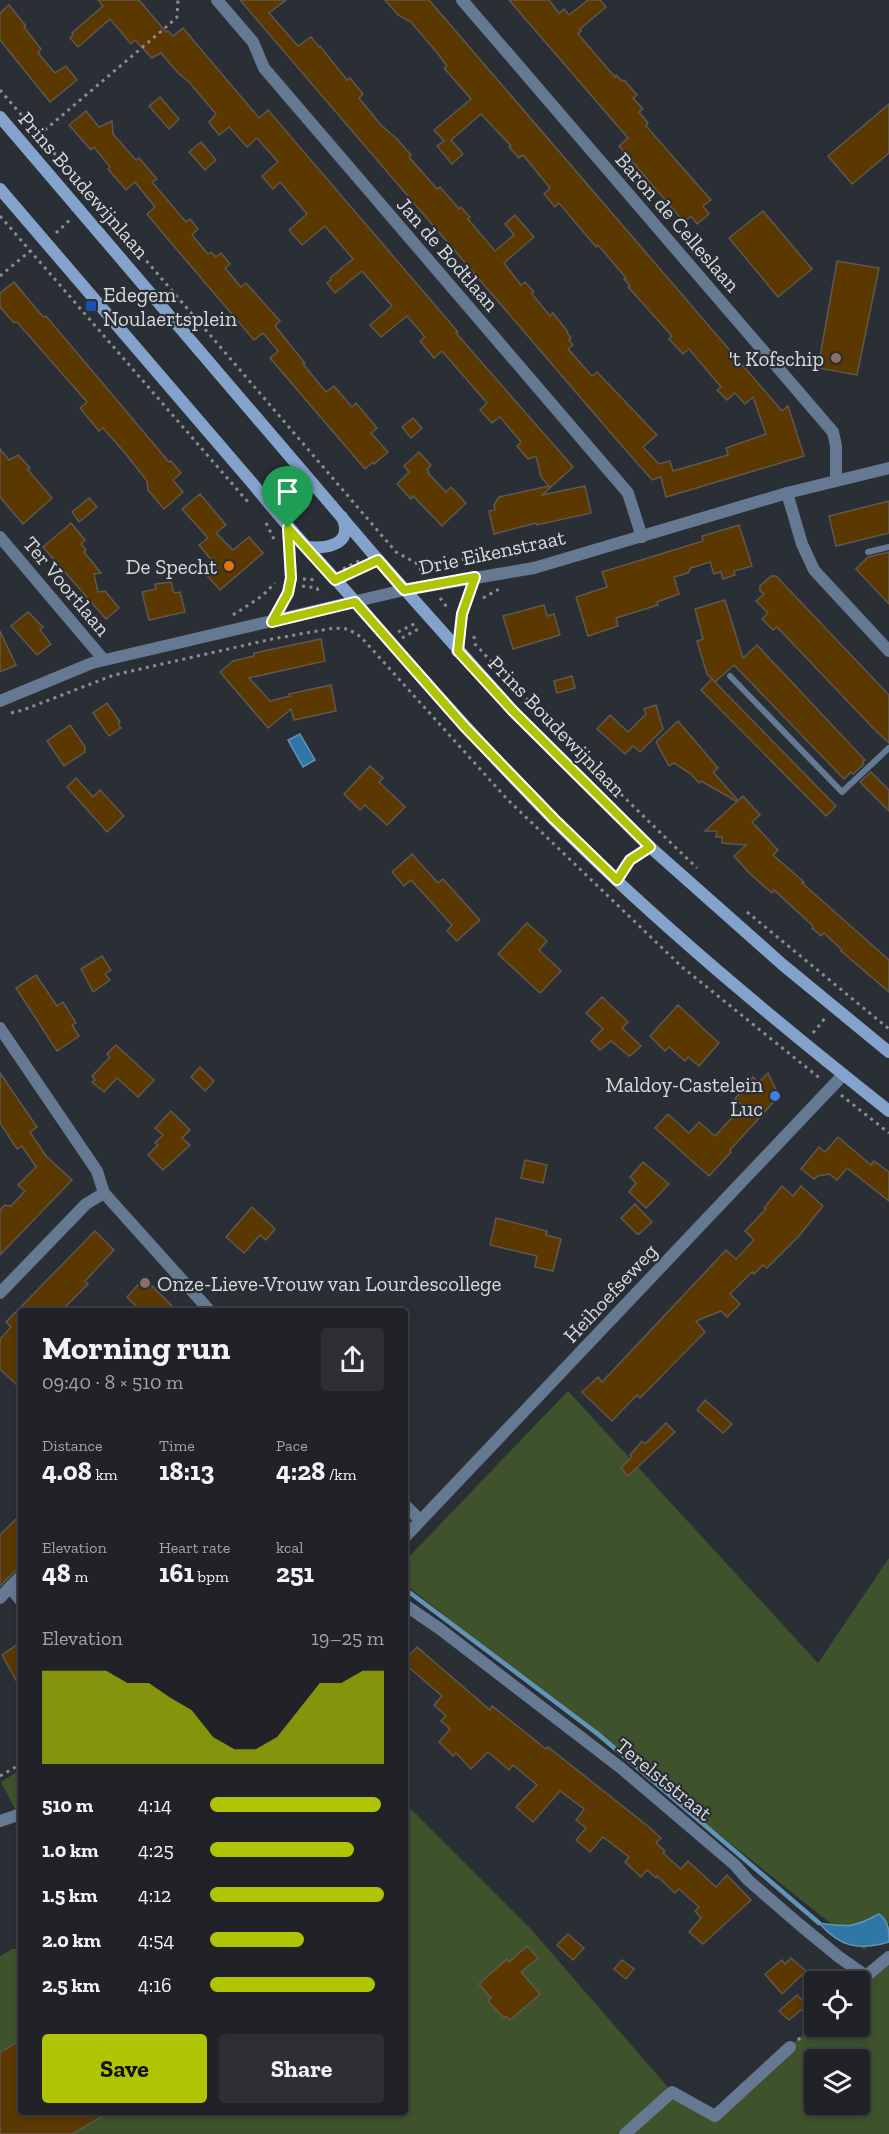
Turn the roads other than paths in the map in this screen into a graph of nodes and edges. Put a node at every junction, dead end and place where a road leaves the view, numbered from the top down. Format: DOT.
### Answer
graph roads {
  1 [pos="217,0"];
  2 [pos="462,0"];
  3 [pos="0,117"];
  4 [pos="0,189"];
  5 [pos="889,468"];
  6 [pos="836,480"];
  7 [pos="787,493"];
  8 [pos="342,516"];
  9 [pos="288,528"];
  10 [pos="0,537"];
  11 [pos="642,537"];
  12 [pos="306,547"];
  13 [pos="889,547"];
  14 [pos="868,552"];
  15 [pos="475,577"];
  16 [pos="404,590"];
  17 [pos="355,602"];
  18 [pos="272,622"];
  19 [pos="458,651"];
  20 [pos="889,651"];
  21 [pos="104,660"];
  22 [pos="730,676"];
  23 [pos="2,707"];
  24 [pos="889,748"];
  25 [pos="650,847"];
  26 [pos="617,880"];
  27 [pos="0,1028"];
  28 [pos="889,1052"];
  29 [pos="843,1075"];
  30 [pos="889,1111"];
  31 [pos="104,1193"];
  32 [pos="0,1293"];
  33 [pos="207,1308"];
  34 [pos="408,1508"];
  35 [pos="420,1520"];
  36 [pos="408,1534"];
  37 [pos="18,1579"];
  38 [pos="10,1587"];
  39 [pos="18,1597"];
  40 [pos="0,1598"];
  41 [pos="408,1607"];
  42 [pos="18,1815"];
  43 [pos="0,1821"];
  44 [pos="889,1957"];
  45 [pos="790,2047"];
  46 [pos="625,2134"];
  1 -- 11 [label="street, Jan de Bodtlaan"];
  2 -- 6 [label="street, Baron de Celleslaan"];
  3 -- 8 [label="main road, Prins Boudewijnlaan"];
  4 -- 9 [label="main road"];
  5 -- 6 [label="street, Drie Eikenstraat"];
  6 -- 7 [label="street, Drie Eikenstraat"];
  7 -- 11 [label="street, Drie Eikenstraat"];
  7 -- 20 [label="street"];
  8 -- 12 [label="main road"];
  8 -- 16 [label="main road, Prins Boudewijnlaan"];
  9 -- 12 [label="main road"];
  9 -- 18 [label="street"];
  10 -- 21 [label="street, Ter Voortlaan"];
  11 -- 15 [label="street, Drie Eikenstraat"];
  12 -- 17 [label="main road"];
  13 -- 14 [label="lane"];
  15 -- 16 [label="street, Drie Eikenstraat"];
  15 -- 19 [label="street"];
  16 -- 17 [label="street, Drie Eikenstraat"];
  16 -- 19 [label="main road, Prins Boudewijnlaan"];
  17 -- 18 [label="street, Drie Eikenstraat"];
  17 -- 26 [label="main road"];
  18 -- 21 [label="street, Drie Eikenstraat"];
  19 -- 25 [label="main road, Prins Boudewijnlaan"];
  21 -- 23 [label="street, Drie Eikenstraat"];
  22 -- 24 [label="lane"];
  25 -- 26 [label="main road"];
  25 -- 28 [label="main road, Prins Boudewijnlaan"];
  26 -- 29 [label="main road"];
  27 -- 31 [label="street"];
  29 -- 30 [label="main road"];
  29 -- 35 [label="street, Heihoefseweg"];
  31 -- 32 [label="street"];
  31 -- 33 [label="street"];
  34 -- 35 [label="street"];
  35 -- 36 [label="street, Heihoefseweg"];
  37 -- 38 [label="street"];
  38 -- 39 [label="street"];
  38 -- 40 [label="street"];
  41 -- 44 [label="street, Terelststraat"];
  42 -- 43 [label="street"];
  45 -- 46 [label="street"];
}
